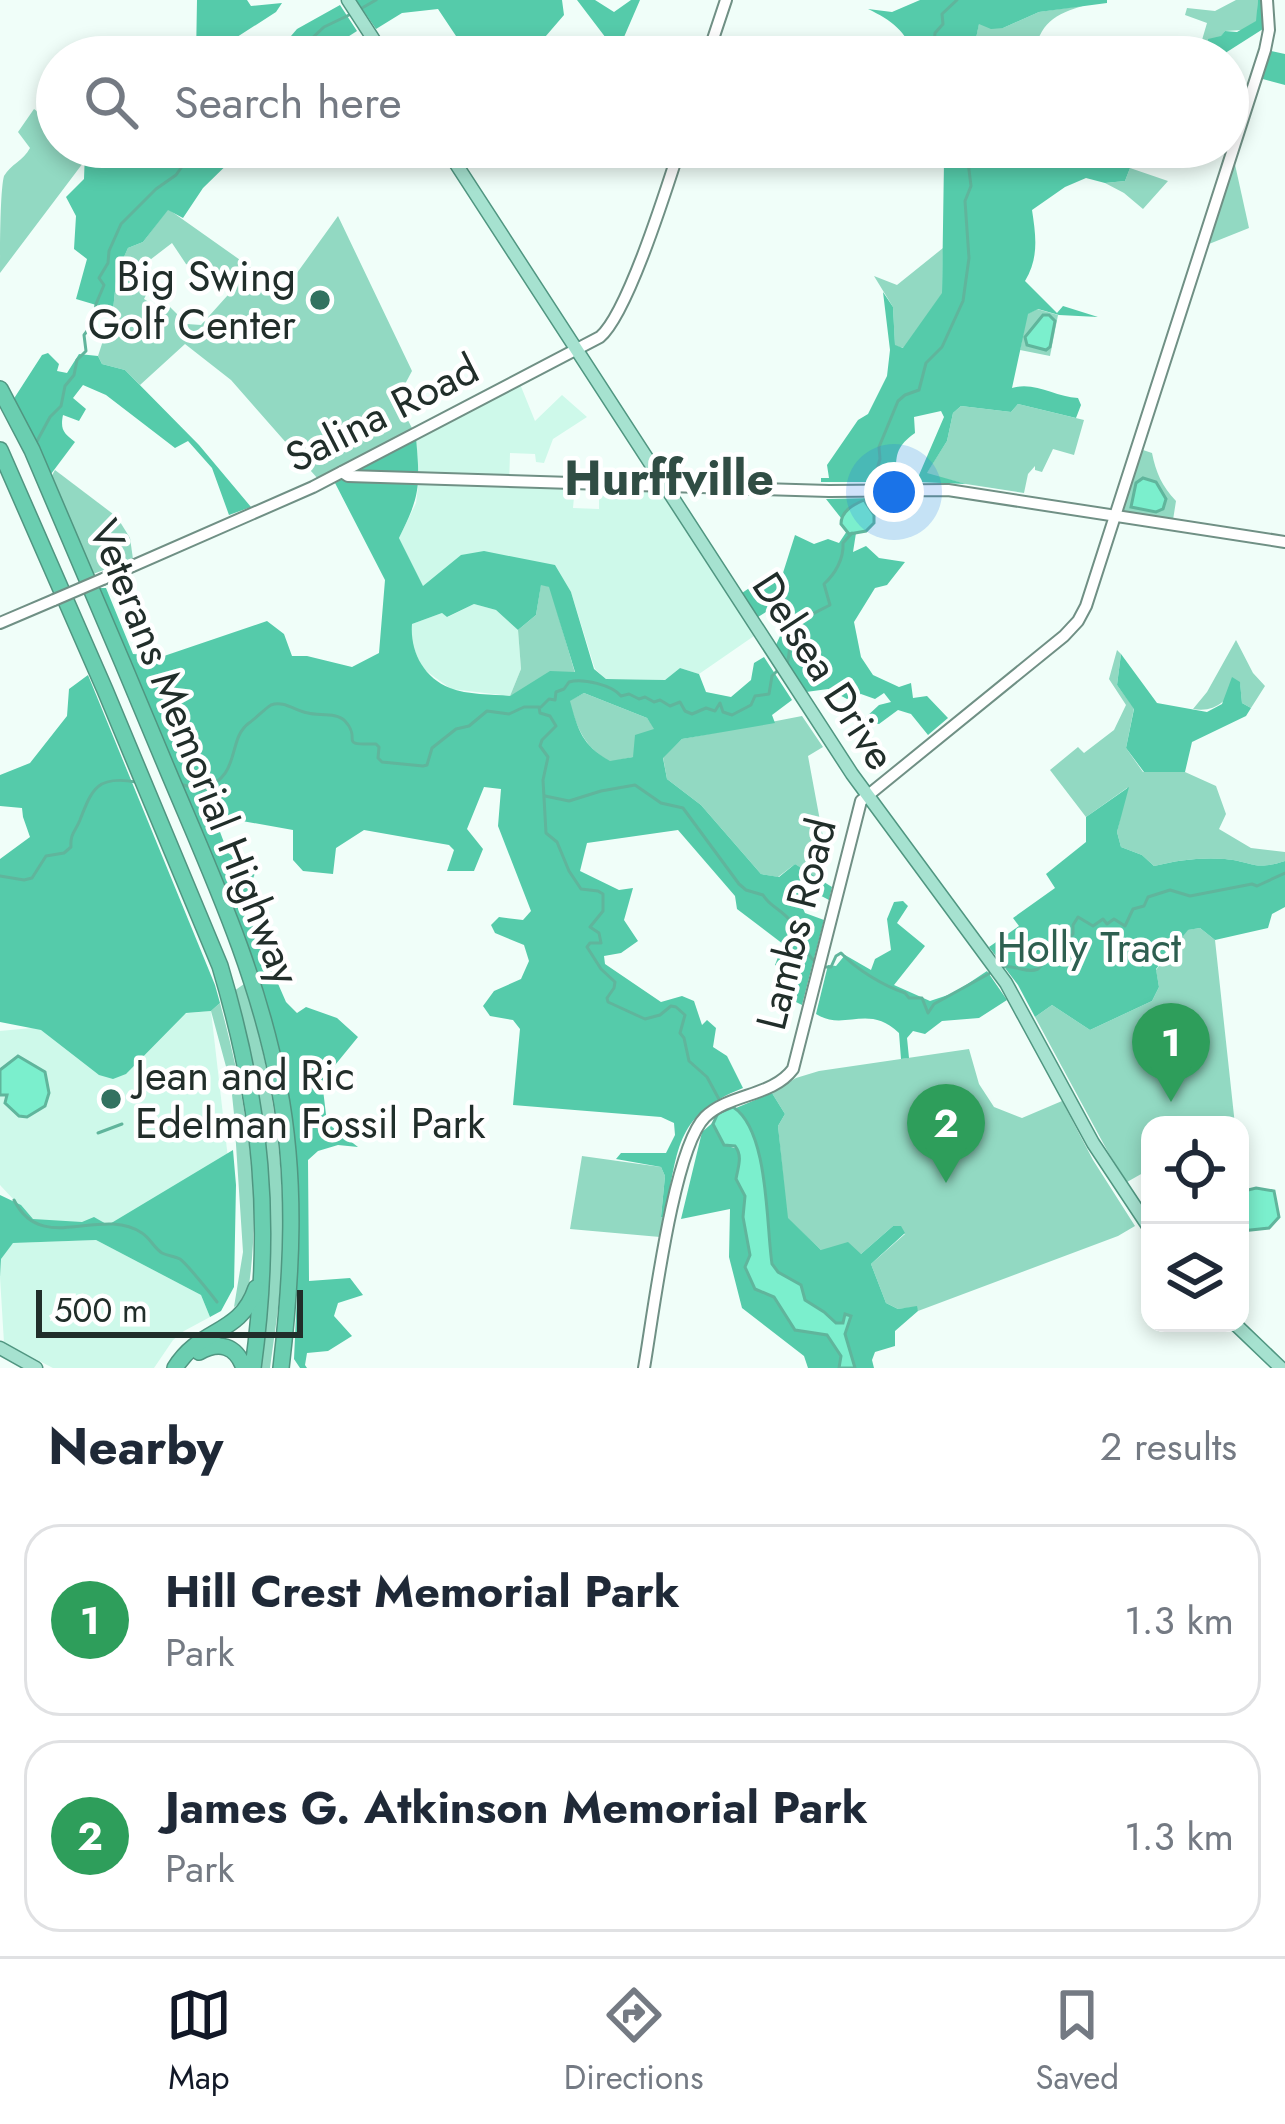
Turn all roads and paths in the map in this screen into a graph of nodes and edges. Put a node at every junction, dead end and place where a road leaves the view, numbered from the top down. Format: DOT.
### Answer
graph roads {
  1 [pos="348,0"];
  2 [pos="726,0"];
  3 [pos="1267,0"];
  4 [pos="372,36"];
  5 [pos="714,36"];
  6 [pos="1249,100"];
  7 [pos="458,168"];
  8 [pos="673,168"];
  9 [pos="1227,168"];
  10 [pos="576,351"];
  11 [pos="0,389"];
  12 [pos="0,450"];
  13 [pos="342,472"];
  14 [pos="664,486"];
  15 [pos="1116,517"];
  16 [pos="1285,542"];
  17 [pos="0,623"];
  18 [pos="866,795"];
  19 [pos="1147,1224"];
  20 [pos="262,1244"];
  21 [pos="290,1280"];
  22 [pos="1243,1332"];
  23 [pos="0,1348"];
  24 [pos="36,1368"];
  25 [pos="176,1368"];
  26 [pos="185,1368"];
  27 [pos="248,1368"];
  28 [pos="280,1368"];
  29 [pos="293,1368"];
  30 [pos="644,1368"];
  31 [pos="1281,1368"];
  1 -- 4 [label="main road"];
  2 -- 5 [label="main road"];
  3 -- 6 [label="main road"];
  7 -- 10 [label="main road, Delsea Drive"];
  8 -- 10 [label="main road, Salina Road"];
  9 -- 15 [label="main road"];
  10 -- 13 [label="main road, Salina Road"];
  10 -- 14 [label="main road, Delsea Drive"];
  11 -- 21 [label="highway, Veterans Memorial Highway"];
  12 -- 20 [label="highway, Veterans Memorial Highway"];
  13 -- 14 [label="main road"];
  13 -- 17 [label="main road, Salina Road, bridge"];
  14 -- 15 [label="main road"];
  14 -- 18 [label="main road, Delsea Drive"];
  15 -- 16 [label="main road"];
  15 -- 18 [label="main road"];
  18 -- 19 [label="main road, Delsea Drive"];
  18 -- 30 [label="main road, Lambs Road"];
  20 -- 25 [label="highway"];
  20 -- 27 [label="highway, Veterans Memorial Highway"];
  21 -- 28 [label="highway, Veterans Memorial Highway"];
  21 -- 29 [label="highway"];
  22 -- 31 [label="main road"];
  23 -- 24 [label="main road"];
  26 -- 27 [label="highway"];
}
